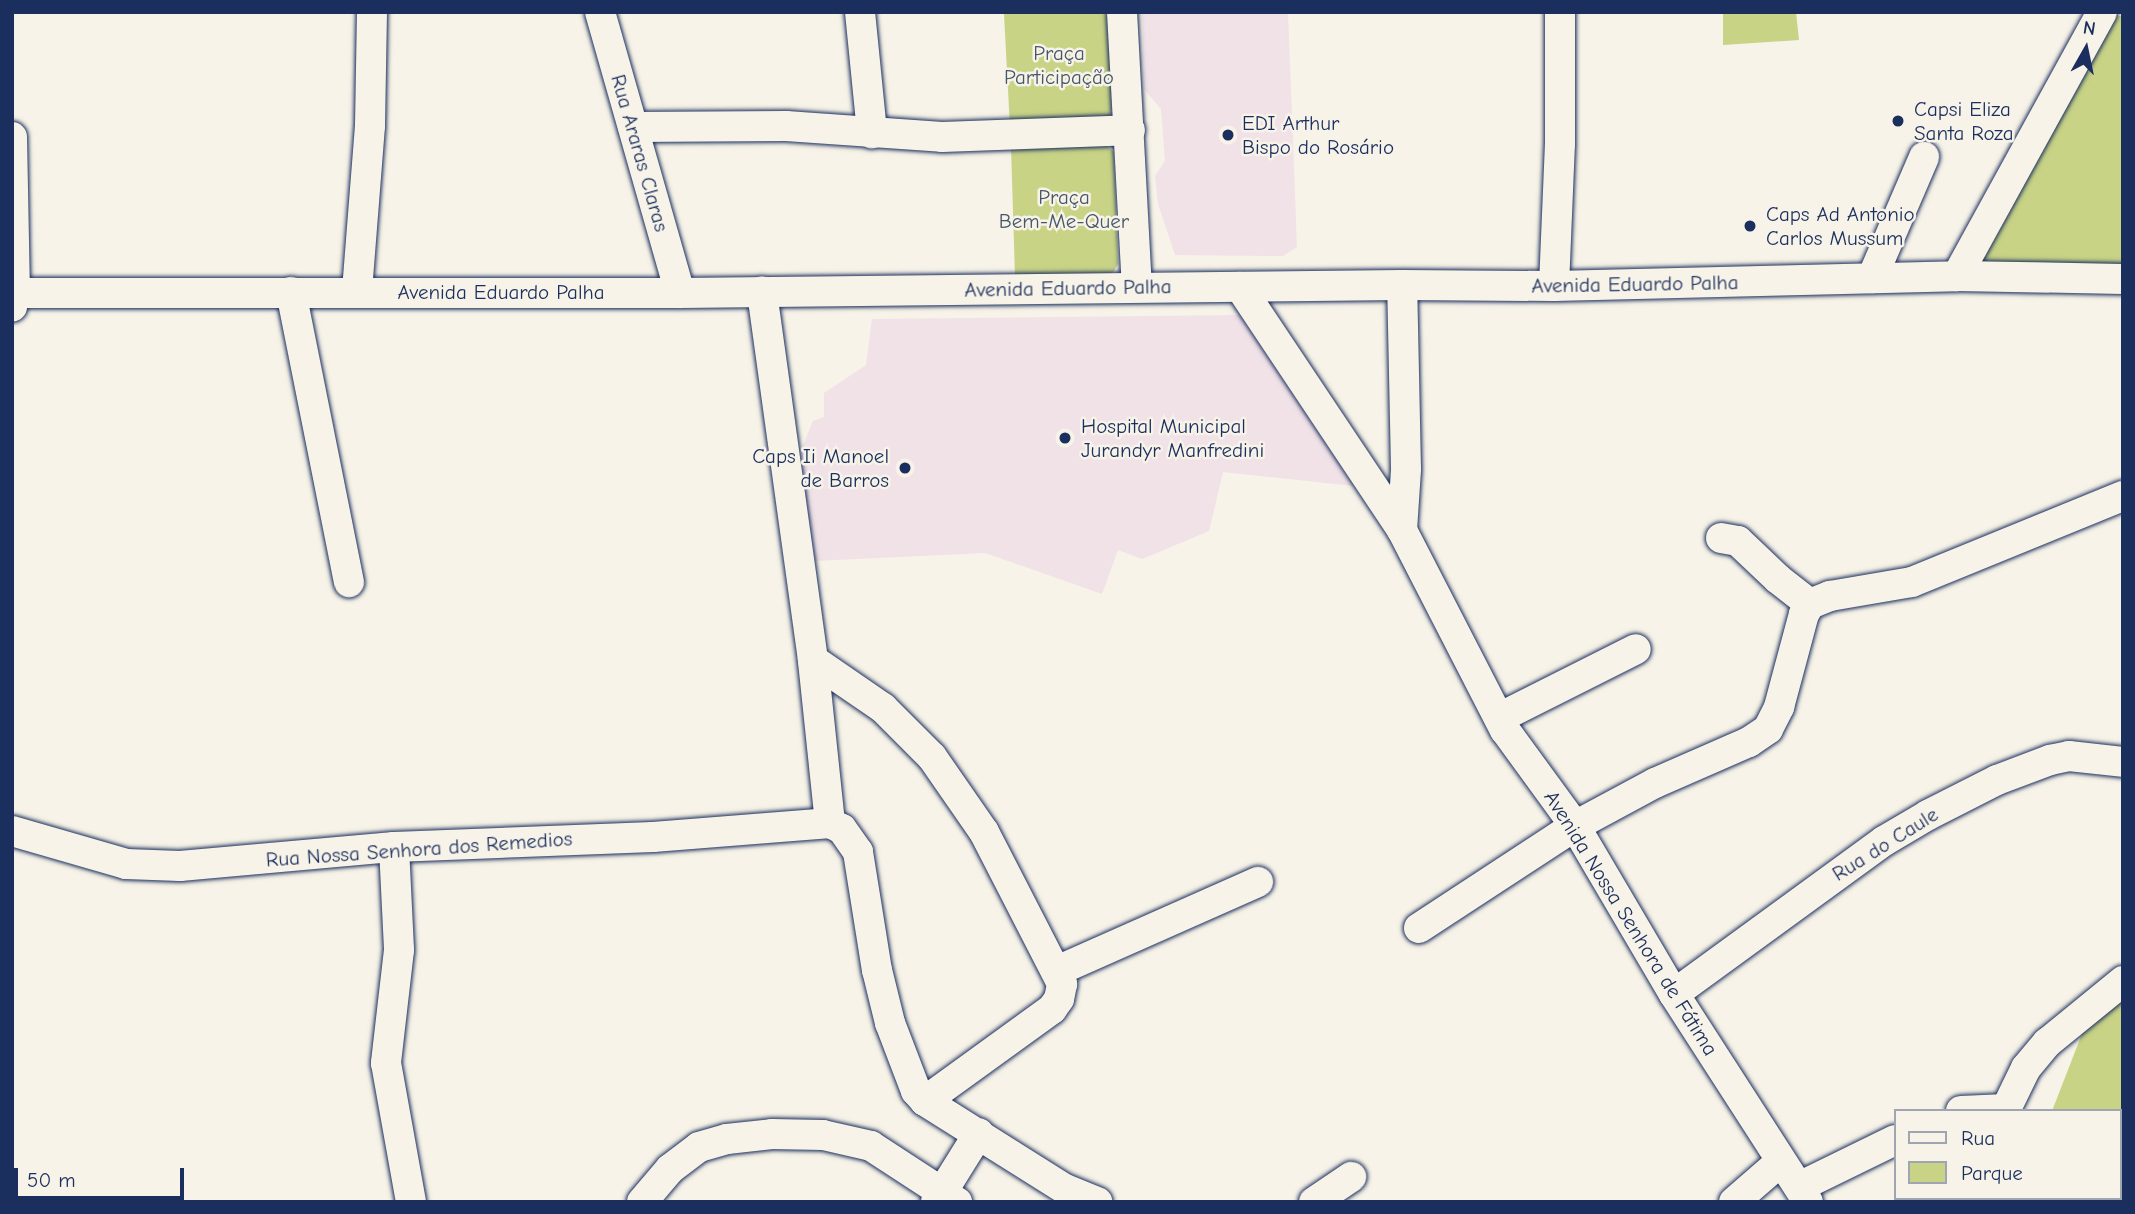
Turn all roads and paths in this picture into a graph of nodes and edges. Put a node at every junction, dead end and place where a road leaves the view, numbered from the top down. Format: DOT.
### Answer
graph roads {
  1 [pos="372,12"];
  2 [pos="600,12"];
  3 [pos="860,12"];
  4 [pos="1122,12"];
  5 [pos="1559,12"];
  6 [pos="2103,12"];
  7 [pos="2123,19"];
  8 [pos="633,127"];
  9 [pos="1130,130"];
  10 [pos="872,134"];
  11 [pos="12,137"];
  12 [pos="1924,157"];
  13 [pos="1957,276"];
  14 [pos="1872,278"];
  15 [pos="2123,279"];
  16 [pos="1402,285"];
  17 [pos="1554,286"];
  18 [pos="1137,287"];
  19 [pos="1240,287"];
  20 [pos="356,291"];
  21 [pos="291,292"];
  22 [pos="762,292"];
  23 [pos="680,293"];
  24 [pos="13,297"];
  25 [pos="2123,495"];
  26 [pos="1402,530"];
  27 [pos="1721,538"];
  28 [pos="349,582"];
  29 [pos="1810,604"];
  30 [pos="1636,649"];
  31 [pos="813,660"];
  32 [pos="1499,718"];
  33 [pos="2123,762"];
  34 [pos="830,823"];
  35 [pos="1575,826"];
  36 [pos="12,831"];
  37 [pos="394,847"];
  38 [pos="1258,882"];
  39 [pos="1419,929"];
  40 [pos="1057,971"];
  41 [pos="2123,981"];
  42 [pos="1674,994"];
  43 [pos="925,1101"];
  44 [pos="2006,1109"];
  45 [pos="979,1133"];
  46 [pos="1894,1141"];
  47 [pos="1780,1162"];
  48 [pos="1352,1177"];
  49 [pos="1069,1195"];
  50 [pos="1803,1195"];
  51 [pos="946,1198"];
  52 [pos="411,1202"];
  53 [pos="642,1202"];
  54 [pos="1098,1202"];
  55 [pos="1314,1202"];
  56 [pos="1734,1202"];
  1 -- 20 [label="street"];
  2 -- 8 [label="street, Rua Araras Claras"];
  3 -- 10 [label="street"];
  4 -- 9 [label="street"];
  5 -- 17 [label="street"];
  6 -- 7 [label="street"];
  6 -- 13 [label="street"];
  8 -- 10 [label="street"];
  8 -- 23 [label="street, Rua Araras Claras"];
  9 -- 10 [label="street"];
  9 -- 18 [label="street"];
  11 -- 24 [label="street"];
  12 -- 14 [label="street"];
  13 -- 14 [label="street, Avenida Eduardo Palha"];
  13 -- 15 [label="street, Avenida Eduardo Palha"];
  14 -- 17 [label="street, Avenida Eduardo Palha"];
  16 -- 17 [label="street, Avenida Eduardo Palha"];
  16 -- 19 [label="street, Avenida Eduardo Palha"];
  16 -- 26 [label="street"];
  18 -- 19 [label="street, Avenida Eduardo Palha"];
  18 -- 22 [label="street, Avenida Eduardo Palha"];
  19 -- 26 [label="street, Avenida Nossa Senhora de Fátima"];
  20 -- 21 [label="street, Avenida Eduardo Palha"];
  20 -- 23 [label="street, Avenida Eduardo Palha"];
  21 -- 24 [label="street, Avenida Eduardo Palha"];
  21 -- 28 [label="street"];
  22 -- 23 [label="street, Avenida Eduardo Palha"];
  22 -- 31 [label="street"];
  25 -- 29 [label="street"];
  26 -- 32 [label="street, Avenida Nossa Senhora de Fátima"];
  27 -- 29 [label="street"];
  29 -- 35 [label="street"];
  30 -- 32 [label="street"];
  31 -- 34 [label="street"];
  31 -- 40 [label="street"];
  32 -- 35 [label="street, Avenida Nossa Senhora de Fátima"];
  33 -- 42 [label="street, Rua do Caule"];
  34 -- 37 [label="street, Rua Nossa Senhora dos Remedios"];
  34 -- 43 [label="street"];
  35 -- 39 [label="street"];
  35 -- 42 [label="street, Avenida Nossa Senhora de Fátima"];
  36 -- 37 [label="street, Rua Nossa Senhora dos Remedios"];
  37 -- 52 [label="street"];
  38 -- 40 [label="street"];
  40 -- 43 [label="street"];
  41 -- 44 [label="street"];
  42 -- 47 [label="street, Avenida Nossa Senhora de Fátima"];
  43 -- 45 [label="street"];
  45 -- 49 [label="street"];
  45 -- 51 [label="street"];
  46 -- 50 [label="street"];
  47 -- 50 [label="street, Avenida Nossa Senhora de Fátima"];
  47 -- 56 [label="street"];
  48 -- 55 [label="street"];
  49 -- 54 [label="street"];
  51 -- 53 [label="street"];
}
